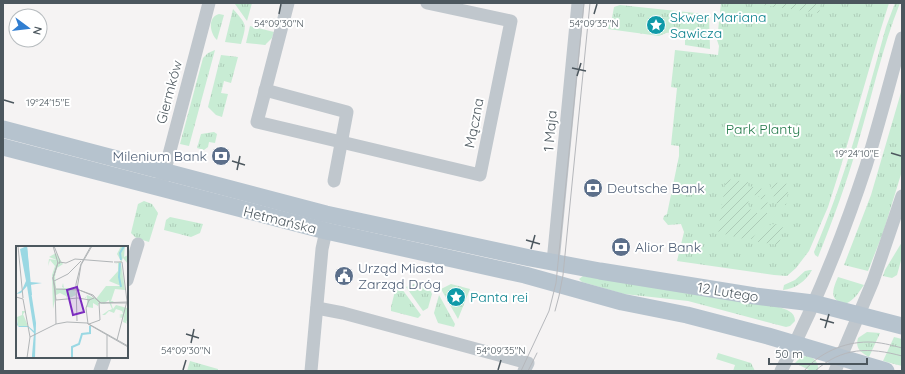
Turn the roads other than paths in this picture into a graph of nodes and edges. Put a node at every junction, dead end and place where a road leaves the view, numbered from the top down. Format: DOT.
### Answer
graph roads {
  1 [pos="209,3"];
  2 [pos="288,3"];
  3 [pos="427,3"];
  4 [pos="578,3"];
  5 [pos="902,38"];
  6 [pos="265,90"];
  7 [pos="3,129"];
  8 [pos="342,143"];
  9 [pos="3,147"];
  10 [pos="164,171"];
  11 [pos="334,181"];
  12 [pos="160,188"];
  13 [pos="901,202"];
  14 [pos="326,231"];
  15 [pos="138,244"];
  16 [pos="553,262"];
  17 [pos="128,277"];
  18 [pos="813,303"];
  19 [pos="317,308"];
  20 [pos="858,315"];
  21 [pos="902,326"];
  22 [pos="795,344"];
  23 [pos="104,358"];
  24 [pos="838,364"];
  25 [pos="526,367"];
  26 [pos="100,371"];
  27 [pos="312,371"];
  28 [pos="781,371"];
  29 [pos="886,371"];
  1 -- 10 [label="street, Giermków"];
  2 -- 6 [label="street, Mączna"];
  3 -- 8 [label="street, Mączna"];
  4 -- 16 [label="street, 1 Maja"];
  5 -- 18 [label="street"];
  6 -- 8 [label="street"];
  6 -- 8 [label="street, Mączna"];
  7 -- 10 [label="main road, Hetmańska"];
  8 -- 11 [label="street"];
  9 -- 12 [label="main road, Hetmańska"];
  10 -- 12 [label="street, Giermków"];
  10 -- 16 [label="main road, Hetmańska"];
  12 -- 14 [label="main road, Hetmańska"];
  13 -- 20 [label="street"];
  14 -- 19 [label="street"];
  14 -- 22 [label="main road, Hetmańska"];
  15 -- 17 [label="street"];
  16 -- 18 [label="main road, 12 Lutego"];
  18 -- 20 [label="main road, 12 Lutego"];
  18 -- 22 [label="street"];
  19 -- 25 [label="street"];
  19 -- 27 [label="street"];
  20 -- 21 [label="main road, 12 Lutego"];
  20 -- 24 [label="street"];
  22 -- 24 [label="main road"];
  22 -- 28 [label="street"];
  23 -- 26 [label="street"];
  24 -- 29 [label="main road"];
}
